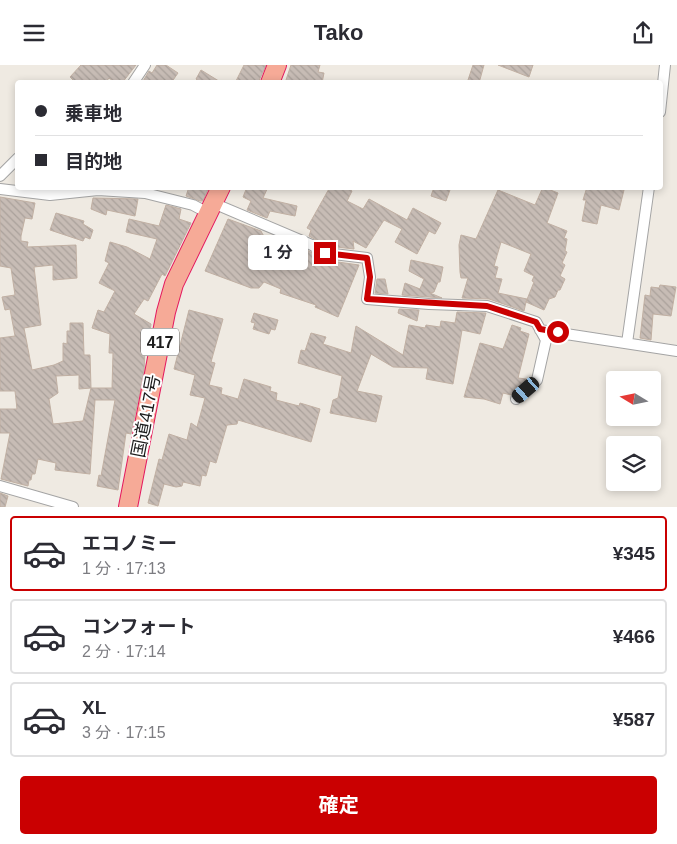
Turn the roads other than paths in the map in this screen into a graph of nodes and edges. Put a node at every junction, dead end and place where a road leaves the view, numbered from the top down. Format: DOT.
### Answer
graph roads {
  1 [pos="145,65"];
  2 [pos="277,65"];
  3 [pos="665,65"];
  4 [pos="135,80"];
  5 [pos="271,80"];
  6 [pos="663,84"];
  7 [pos="15,161"];
  8 [pos="0,176"];
  9 [pos="0,189"];
  10 [pos="649,190"];
  11 [pos="214,201"];
  12 [pos="540,329"];
  13 [pos="627,343"];
  14 [pos="677,351"];
  15 [pos="516,399"];
  16 [pos="0,486"];
  17 [pos="73,507"];
  18 [pos="128,507"];
  1 -- 4 [label="street"];
  2 -- 5 [label="highway"];
  3 -- 6 [label="street"];
  7 -- 8 [label="street"];
  9 -- 11 [label="street"];
  10 -- 13 [label="street"];
  11 -- 12 [label="street"];
  11 -- 18 [label="highway, 国道417号 / 417"];
  12 -- 13 [label="street"];
  12 -- 15 [label="street"];
  13 -- 14 [label="street"];
  16 -- 17 [label="street"];
}
